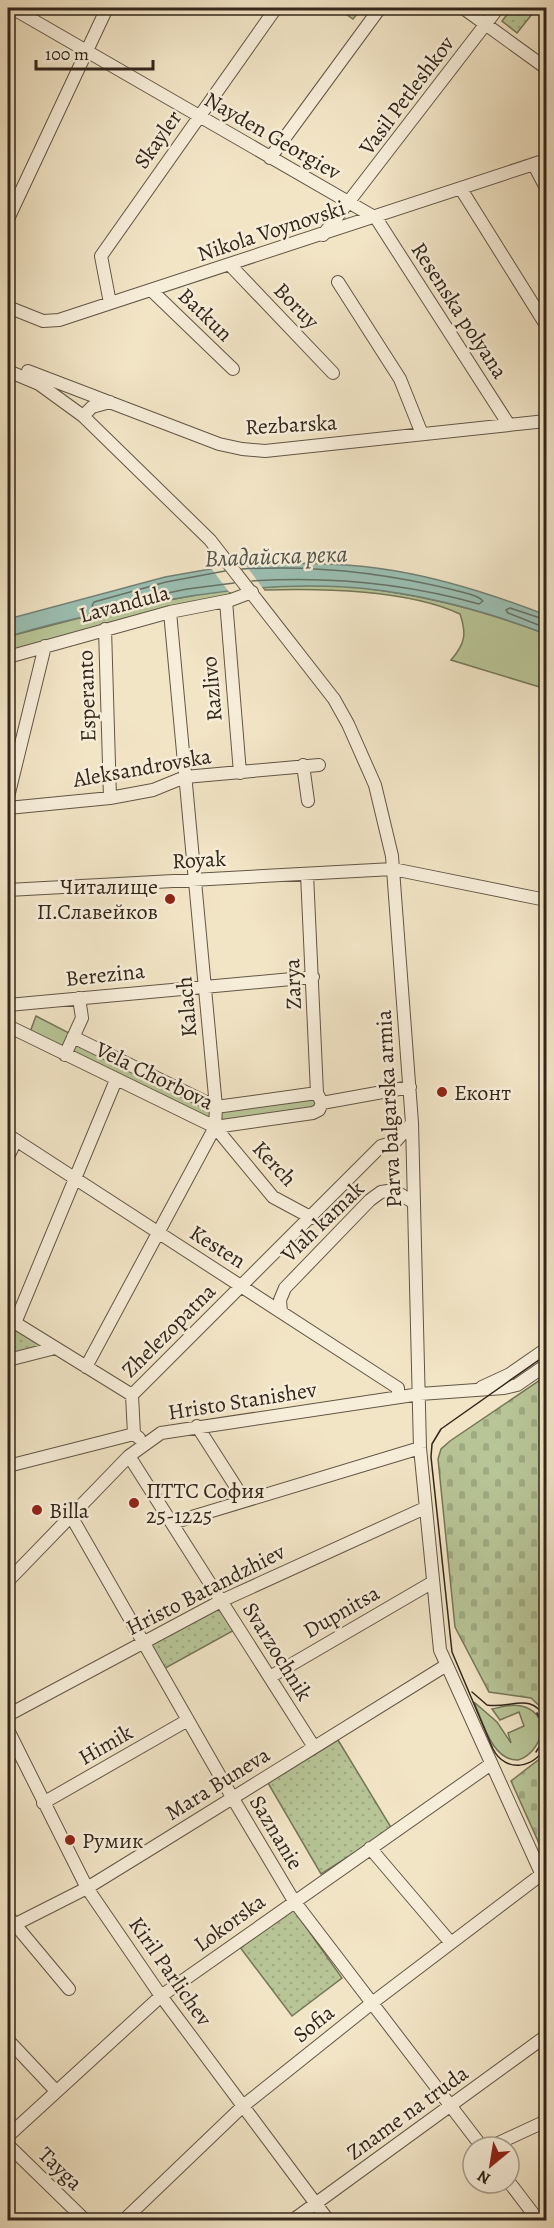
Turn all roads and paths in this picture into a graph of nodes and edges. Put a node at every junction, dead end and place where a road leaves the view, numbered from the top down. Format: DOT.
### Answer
graph roads {
  1 [pos="107,8"];
  2 [pos="276,8"];
  3 [pos="380,8"];
  4 [pos="464,8"];
  5 [pos="498,8"];
  6 [pos="13,13"];
  7 [pos="486,24"];
  8 [pos="86,52"];
  9 [pos="546,68"];
  10 [pos="199,117"];
  11 [pos="270,158"];
  12 [pos="546,160"];
  13 [pos="534,165"];
  14 [pos="546,188"];
  15 [pos="461,189"];
  16 [pos="349,203"];
  17 [pos="376,218"];
  18 [pos="8,219"];
  19 [pos="322,236"];
  20 [pos="230,265"];
  21 [pos="338,282"];
  22 [pos="151,290"];
  23 [pos="110,303"];
  24 [pos="8,307"];
  25 [pos="546,325"];
  26 [pos="8,363"];
  27 [pos="233,369"];
  28 [pos="8,371"];
  29 [pos="333,374"];
  30 [pos="49,379"];
  31 [pos="110,402"];
  32 [pos="83,416"];
  33 [pos="546,421"];
  34 [pos="509,425"];
  35 [pos="422,434"];
  36 [pos="252,592"];
  37 [pos="226,601"];
  38 [pos="170,612"];
  39 [pos="105,629"];
  40 [pos="45,646"];
  41 [pos="8,657"];
  42 [pos="303,765"];
  43 [pos="320,765"];
  44 [pos="240,773"];
  45 [pos="185,777"];
  46 [pos="8,797"];
  47 [pos="110,798"];
  48 [pos="308,801"];
  49 [pos="8,808"];
  50 [pos="393,869"];
  51 [pos="308,874"];
  52 [pos="196,880"];
  53 [pos="8,890"];
  54 [pos="546,900"];
  55 [pos="313,976"];
  56 [pos="205,986"];
  57 [pos="79,998"];
  58 [pos="8,1005"];
  59 [pos="8,1026"];
  60 [pos="73,1037"];
  61 [pos="65,1054"];
  62 [pos="116,1080"];
  63 [pos="164,1083"];
  64 [pos="410,1087"];
  65 [pos="319,1098"];
  66 [pos="156,1099"];
  67 [pos="216,1107"];
  68 [pos="412,1123"];
  69 [pos="215,1127"];
  70 [pos="12,1138"];
  71 [pos="395,1142"];
  72 [pos="413,1152"];
  73 [pos="8,1157"];
  74 [pos="75,1179"];
  75 [pos="414,1203"];
  76 [pos="312,1218"];
  77 [pos="159,1233"];
  78 [pos="242,1286"];
  79 [pos="281,1312"];
  80 [pos="11,1321"];
  81 [pos="55,1348"];
  82 [pos="546,1349"];
  83 [pos="8,1360"];
  84 [pos="546,1365"];
  85 [pos="86,1367"];
  86 [pos="475,1389"];
  87 [pos="420,1394"];
  88 [pos="132,1395"];
  89 [pos="398,1397"];
  90 [pos="197,1426"];
  91 [pos="134,1434"];
  92 [pos="144,1443"];
  93 [pos="420,1448"];
  94 [pos="129,1456"];
  95 [pos="8,1466"];
  96 [pos="244,1501"];
  97 [pos="425,1508"];
  98 [pos="71,1516"];
  99 [pos="172,1523"];
  100 [pos="8,1581"];
  101 [pos="433,1582"];
  102 [pos="221,1601"];
  103 [pos="144,1642"];
  104 [pos="445,1666"];
  105 [pos="270,1677"];
  106 [pos="8,1714"];
  107 [pos="188,1720"];
  108 [pos="8,1730"];
  109 [pos="314,1747"];
  110 [pos="491,1764"];
  111 [pos="232,1797"];
  112 [pos="43,1803"];
  113 [pos="370,1848"];
  114 [pos="544,1879"];
  115 [pos="87,1888"];
  116 [pos="294,1901"];
  117 [pos="10,1923"];
  118 [pos="451,1943"];
  119 [pos="69,1989"];
  120 [pos="161,1996"];
  121 [pos="372,2003"];
  122 [pos="546,2036"];
  123 [pos="8,2040"];
  124 [pos="56,2091"];
  125 [pos="243,2106"];
  126 [pos="451,2106"];
  127 [pos="546,2121"];
  128 [pos="473,2135"];
  129 [pos="516,2135"];
  130 [pos="8,2136"];
  131 [pos="8,2145"];
  132 [pos="519,2195"];
  133 [pos="316,2205"];
  134 [pos="546,2217"];
  135 [pos="85,2220"];
  136 [pos="124,2220"];
  137 [pos="293,2220"];
  138 [pos="328,2220"];
  139 [pos="538,2220"];
  1 -- 8 [label="street"];
  2 -- 10 [label="street, Skayler"];
  3 -- 11 [label="street"];
  4 -- 7 [label="street"];
  5 -- 7 [label="street, Vasil Petleshkov"];
  6 -- 8 [label="street, Nayden Georgiev"];
  7 -- 9 [label="street"];
  7 -- 16 [label="street, Vasil Petleshkov"];
  8 -- 10 [label="street, Nayden Georgiev"];
  8 -- 18 [label="street"];
  10 -- 11 [label="street, Nayden Georgiev"];
  10 -- 23 [label="street, Skayler"];
  11 -- 16 [label="street, Nayden Georgiev"];
  12 -- 13 [label="street, Nikola Voynovski"];
  13 -- 14 [label="street"];
  13 -- 15 [label="street, Nikola Voynovski"];
  15 -- 17 [label="street, Nikola Voynovski"];
  15 -- 25 [label="street"];
  16 -- 17 [label="street, Nayden Georgiev"];
  16 -- 19 [label="street, Vasil Petleshkov"];
  17 -- 19 [label="street, Nikola Voynovski"];
  17 -- 34 [label="street, Resenska polyana"];
  19 -- 20 [label="street, Nikola Voynovski"];
  20 -- 22 [label="street, Nikola Voynovski"];
  20 -- 29 [label="street, Boruy"];
  21 -- 35 [label="street"];
  22 -- 23 [label="street, Nikola Voynovski"];
  22 -- 27 [label="street, Batkun"];
  23 -- 24 [label="street, Nikola Voynovski"];
  26 -- 30 [label="street, Rezbarska"];
  28 -- 32 [label="street"];
  30 -- 31 [label="street, Rezbarska"];
  30 -- 32 [label="street, Rezbarska"];
  31 -- 32 [label="street"];
  31 -- 35 [label="street, Rezbarska"];
  32 -- 36 [label="street, Parva balgarska armia"];
  33 -- 34 [label="street, Rezbarska"];
  34 -- 35 [label="street, Rezbarska"];
  36 -- 37 [label="street, Lavandula"];
  36 -- 50 [label="street, Parva balgarska armia"];
  37 -- 38 [label="street, Lavandula"];
  37 -- 44 [label="street, Razlivo"];
  38 -- 39 [label="street, Lavandula"];
  38 -- 45 [label="street, Kalach"];
  39 -- 40 [label="street, Lavandula"];
  39 -- 47 [label="street, Esperanto"];
  40 -- 41 [label="street, Lavandula"];
  40 -- 46 [label="street"];
  42 -- 43 [label="street, Aleksandrovska"];
  42 -- 44 [label="street, Aleksandrovska"];
  42 -- 48 [label="street"];
  44 -- 45 [label="street, Aleksandrovska"];
  45 -- 47 [label="street, Aleksandrovska"];
  45 -- 52 [label="street, Kalach"];
  47 -- 49 [label="street, Aleksandrovska"];
  50 -- 51 [label="street, Royak"];
  50 -- 54 [label="street, Royak"];
  50 -- 64 [label="street, Parva balgarska armia"];
  51 -- 52 [label="street, Royak"];
  51 -- 55 [label="street, Zarya"];
  52 -- 53 [label="street, Royak"];
  52 -- 56 [label="street, Kalach"];
  55 -- 56 [label="street, Berezina"];
  55 -- 65 [label="street, Zarya"];
  56 -- 57 [label="street, Berezina"];
  56 -- 67 [label="street, Kalach"];
  57 -- 58 [label="street, Berezina"];
  57 -- 60 [label="street"];
  59 -- 61 [label="street, Vela Chorbova"];
  60 -- 61 [label="street"];
  60 -- 63 [label="street, Vela Chorbova"];
  61 -- 62 [label="street, Vela Chorbova"];
  62 -- 66 [label="street, Vela Chorbova"];
  62 -- 74 [label="street"];
  63 -- 66 [label="street"];
  63 -- 67 [label="street, Vela Chorbova"];
  64 -- 65 [label="street, Vela Chorbova"];
  64 -- 68 [label="street, Parva balgarska armia"];
  65 -- 67 [label="street, Vela Chorbova"];
  65 -- 69 [label="street, Vela Chorbova"];
  66 -- 69 [label="street, Vela Chorbova"];
  67 -- 69 [label="street, Kalach"];
  68 -- 71 [label="street, Vlah kamak"];
  68 -- 72 [label="street, Parva balgarska armia"];
  69 -- 76 [label="street, Kerch"];
  69 -- 77 [label="street, Kalach"];
  70 -- 73 [label="street"];
  70 -- 74 [label="street, Kesten"];
  71 -- 72 [label="street"];
  71 -- 76 [label="street, Vlah kamak"];
  72 -- 75 [label="street, Parva balgarska armia"];
  74 -- 77 [label="street, Kesten"];
  74 -- 80 [label="street"];
  75 -- 79 [label="street, Vlah kamak"];
  75 -- 87 [label="street, Parva balgarska armia"];
  76 -- 78 [label="street, Zhelezopatna"];
  77 -- 78 [label="street, Kesten"];
  77 -- 85 [label="street, Kalach"];
  78 -- 79 [label="street, Kesten"];
  78 -- 88 [label="street, Zhelezopatna"];
  79 -- 89 [label="street, Kesten"];
  80 -- 81 [label="street"];
  81 -- 83 [label="street"];
  81 -- 85 [label="street"];
  82 -- 86 [label="street"];
  84 -- 86 [label="street, Hristo Stanishev"];
  85 -- 88 [label="street"];
  86 -- 87 [label="street, Hristo Stanishev"];
  87 -- 89 [label="street, Hristo Stanishev"];
  87 -- 93 [label="street, Parva balgarska armia"];
  88 -- 91 [label="street, Zhelezopatna"];
  89 -- 90 [label="street, Hristo Stanishev"];
  90 -- 92 [label="street, Hristo Stanishev"];
  90 -- 96 [label="street"];
  91 -- 92 [label="street, Hristo Stanishev"];
  91 -- 95 [label="street"];
  92 -- 94 [label="street"];
  93 -- 96 [label="street"];
  93 -- 97 [label="street, Parva balgarska armia"];
  94 -- 98 [label="street"];
  94 -- 99 [label="street, Svarzochnik"];
  96 -- 99 [label="street"];
  97 -- 101 [label="street, Parva balgarska armia"];
  97 -- 102 [label="street, Hristo Batandzhiev"];
  98 -- 100 [label="street"];
  98 -- 103 [label="street, Saznanie"];
  99 -- 102 [label="street, Svarzochnik"];
  101 -- 104 [label="street, Parva balgarska armia"];
  101 -- 105 [label="street, Dupnitsa"];
  102 -- 103 [label="street, Hristo Batandzhiev"];
  102 -- 105 [label="street, Svarzochnik"];
  103 -- 106 [label="street, Hristo Batandzhiev"];
  103 -- 107 [label="street, Saznanie"];
  104 -- 109 [label="street, Mara Buneva"];
  104 -- 110 [label="street, Parva balgarska armia"];
  105 -- 109 [label="street, Svarzochnik"];
  107 -- 111 [label="street, Saznanie"];
  107 -- 112 [label="street, Himik"];
  108 -- 112 [label="street, Kiril Parlichev"];
  109 -- 111 [label="street, Mara Buneva"];
  110 -- 113 [label="street, Lokorska"];
  110 -- 114 [label="street, Parva balgarska armia"];
  111 -- 115 [label="street, Mara Buneva"];
  111 -- 116 [label="street, Saznanie"];
  112 -- 115 [label="street, Kiril Parlichev"];
  113 -- 116 [label="street, Lokorska"];
  113 -- 118 [label="street"];
  114 -- 118 [label="street, Sofia"];
  115 -- 117 [label="street, Mara Buneva"];
  115 -- 120 [label="street, Kiril Parlichev"];
  116 -- 120 [label="street, Lokorska"];
  116 -- 121 [label="street, Saznanie"];
  117 -- 119 [label="street"];
  118 -- 121 [label="street, Sofia"];
  120 -- 124 [label="street, Lokorska"];
  120 -- 125 [label="street, Kiril Parlichev"];
  121 -- 125 [label="street, Sofia"];
  121 -- 126 [label="street, Saznanie"];
  122 -- 126 [label="street, Zname na truda"];
  123 -- 124 [label="street"];
  124 -- 130 [label="street, Lokorska"];
  125 -- 133 [label="street, Kiril Parlichev"];
  125 -- 136 [label="street, Sofia"];
  126 -- 128 [label="street, Saznanie"];
  126 -- 133 [label="street, Zname na truda"];
  127 -- 129 [label="street"];
  131 -- 135 [label="street, Tayga"];
  132 -- 139 [label="street"];
  133 -- 137 [label="street, Zname na truda"];
  133 -- 138 [label="street, Kiril Parlichev"];
  134 -- 139 [label="street"];
}
